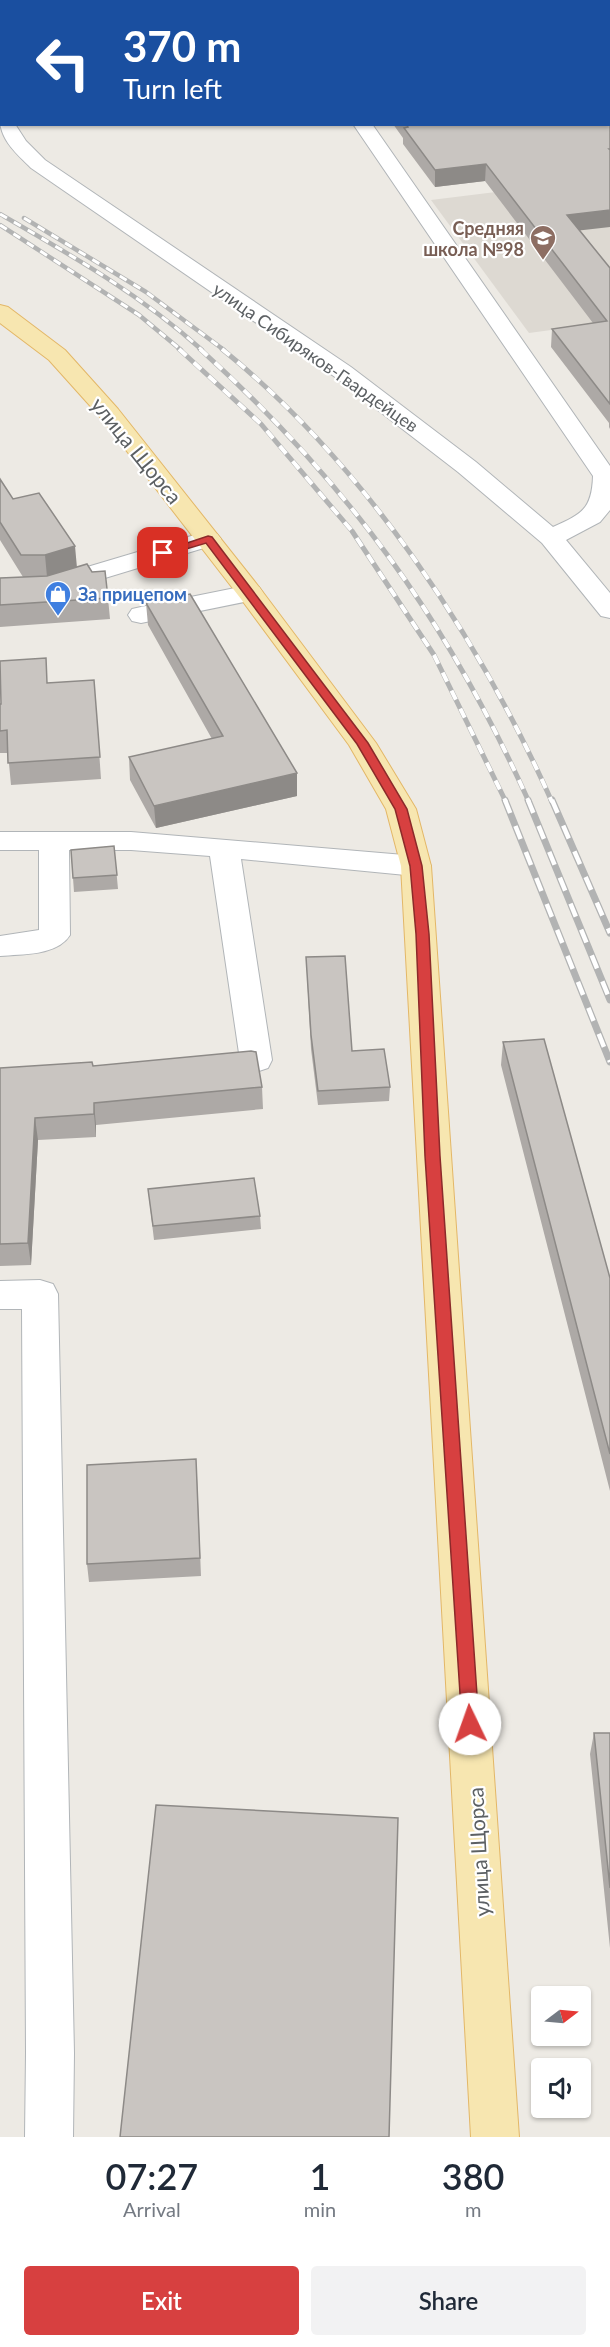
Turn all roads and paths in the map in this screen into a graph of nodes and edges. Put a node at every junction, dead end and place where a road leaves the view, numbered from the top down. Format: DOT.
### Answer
graph roads {
  1 [pos="5,126"];
  2 [pos="363,126"];
  3 [pos="2,314"];
  4 [pos="608,475"];
  5 [pos="551,538"];
  6 [pos="208,539"];
  7 [pos="0,587"];
  8 [pos="250,593"];
  9 [pos="610,610"];
  10 [pos="141,615"];
  11 [pos="0,841"];
  12 [pos="54,842"];
  13 [pos="224,848"];
  14 [pos="416,866"];
  15 [pos="0,946"];
  16 [pos="256,1060"];
  17 [pos="0,1295"];
  18 [pos="49,2137"];
  19 [pos="495,2137"];
  1 -- 5 [label="street, улица Сибиряков-Гвардейцев"];
  2 -- 4 [label="street"];
  3 -- 6 [label="main road, улица Щорса"];
  4 -- 5 [label="street"];
  5 -- 9 [label="street, улица Сибиряков-Гвардейцев"];
  6 -- 7 [label="street"];
  6 -- 8 [label="main road, улица Щорса"];
  8 -- 10 [label="street"];
  8 -- 14 [label="main road, улица Щорса"];
  11 -- 12 [label="street"];
  12 -- 13 [label="street"];
  12 -- 15 [label="street"];
  13 -- 14 [label="street"];
  13 -- 16 [label="street"];
  14 -- 19 [label="main road, улица Щорса"];
  17 -- 18 [label="street"];
}
